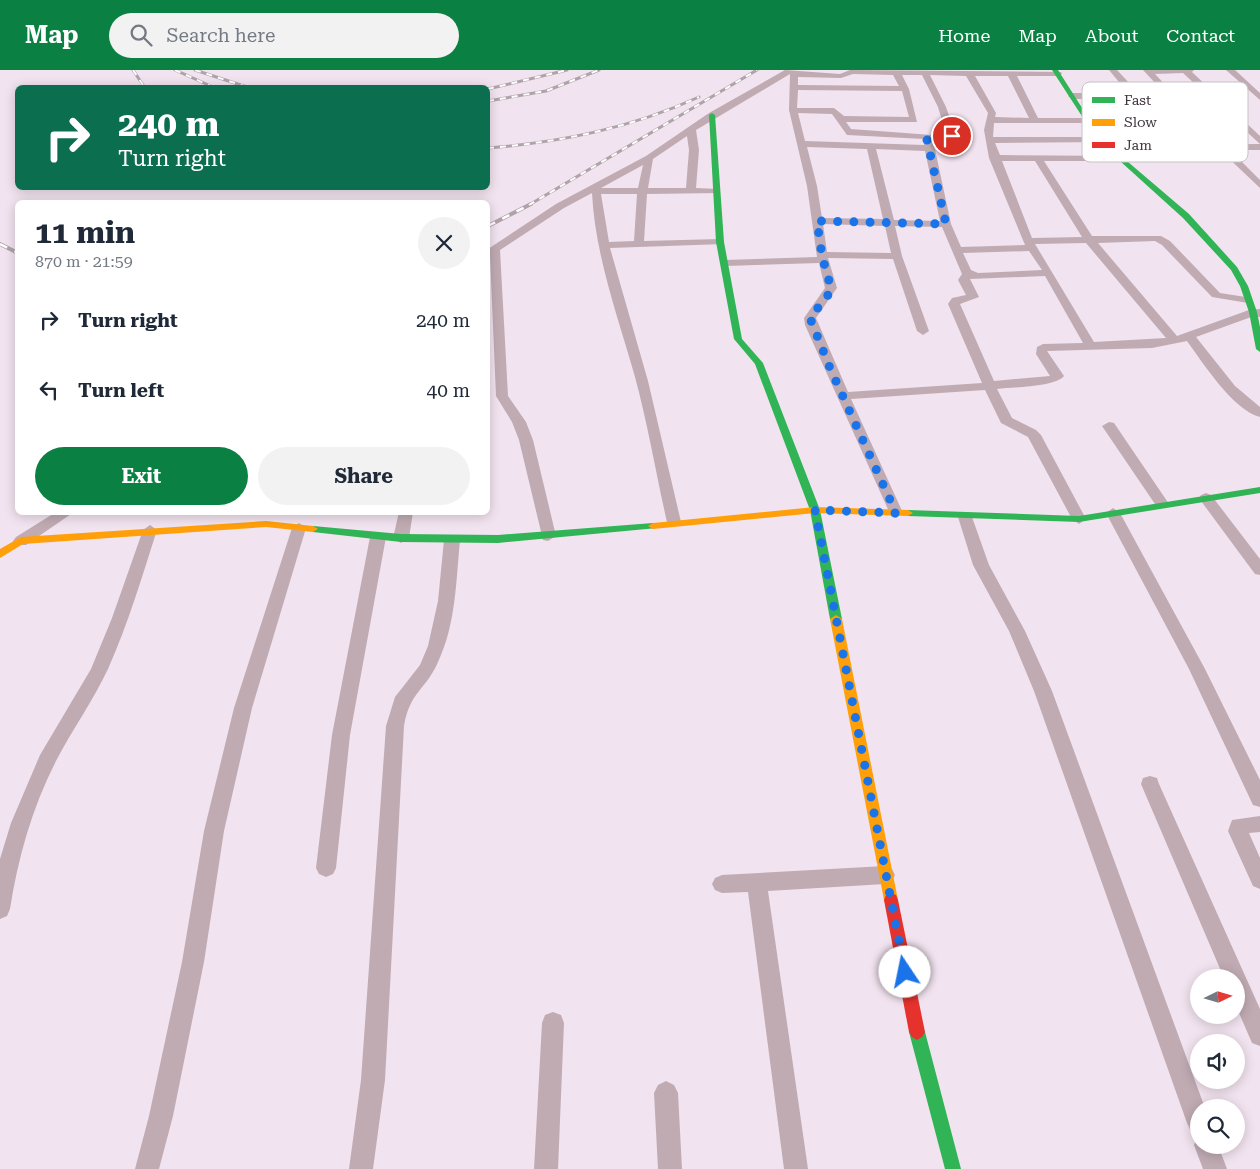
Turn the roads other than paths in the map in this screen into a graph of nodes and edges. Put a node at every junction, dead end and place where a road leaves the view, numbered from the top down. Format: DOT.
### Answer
graph roads {
  1 [pos="1113,70"];
  2 [pos="1181,70"];
  3 [pos="1190,70"];
  4 [pos="1230,70"];
  5 [pos="793,71"];
  6 [pos="866,72"];
  7 [pos="896,72"];
  8 [pos="924,72"];
  9 [pos="1057,72"];
  10 [pos="969,73"];
  11 [pos="1011,73"];
  12 [pos="1149,75"];
  13 [pos="1126,82"];
  14 [pos="1194,82"];
  15 [pos="1243,82"];
  16 [pos="1248,86"];
  17 [pos="794,87"];
  18 [pos="905,89"];
  19 [pos="1072,96"];
  20 [pos="1082,96"];
  21 [pos="1260,97"];
  22 [pos="793,110"];
  23 [pos="1082,112"];
  24 [pos="712,115"];
  25 [pos="841,119"];
  26 [pos="992,120"];
  27 [pos="1035,120"];
  28 [pos="1082,121"];
  29 [pos="691,130"];
  30 [pos="1248,130"];
  31 [pos="989,140"];
  32 [pos="1260,141"];
  33 [pos="930,143"];
  34 [pos="1082,143"];
  35 [pos="802,144"];
  36 [pos="871,146"];
  37 [pos="649,158"];
  38 [pos="994,158"];
  39 [pos="1038,158"];
  40 [pos="1082,158"];
  41 [pos="1125,162"];
  42 [pos="1237,162"];
  43 [pos="1260,185"];
  44 [pos="597,189"];
  45 [pos="642,191"];
  46 [pos="691,191"];
  47 [pos="716,191"];
  48 [pos="817,221"];
  49 [pos="887,222"];
  50 [pos="946,224"];
  51 [pos="1088,238"];
  52 [pos="720,242"];
  53 [pos="639,244"];
  54 [pos="604,245"];
  55 [pos="1030,245"];
  56 [pos="956,250"];
  57 [pos="491,251"];
  58 [pos="897,256"];
  59 [pos="822,258"];
  60 [pos="725,263"];
  61 [pos="1049,273"];
  62 [pos="971,275"];
  63 [pos="1260,291"];
  64 [pos="1247,296"];
  65 [pos="1256,312"];
  66 [pos="923,331"];
  67 [pos="1190,337"];
  68 [pos="1175,341"];
  69 [pos="1091,347"];
  70 [pos="1260,349"];
  71 [pos="989,385"];
  72 [pos="842,396"];
  73 [pos="1260,413"];
  74 [pos="1109,426"];
  75 [pos="1260,490"];
  76 [pos="1206,498"];
  77 [pos="1162,504"];
  78 [pos="815,510"];
  79 [pos="896,513"];
  80 [pos="1114,513"];
  81 [pos="62,515"];
  82 [pos="405,515"];
  83 [pos="965,517"];
  84 [pos="1079,520"];
  85 [pos="674,522"];
  86 [pos="299,528"];
  87 [pos="150,530"];
  88 [pos="548,536"];
  89 [pos="378,537"];
  90 [pos="401,538"];
  91 [pos="452,540"];
  92 [pos="21,541"];
  93 [pos="0,554"];
  94 [pos="1260,570"];
  95 [pos="1150,784"];
  96 [pos="1260,799"];
  97 [pos="1260,824"];
  98 [pos="326,868"];
  99 [pos="886,875"];
  100 [pos="1260,880"];
  101 [pos="757,882"];
  102 [pos="722,884"];
  103 [pos="0,909"];
  104 [pos="1232,969"];
  105 [pos="1245,1000"];
  106 [pos="553,1023"];
  107 [pos="1260,1035"];
  108 [pos="666,1093"];
  109 [pos="1191,1099"];
  110 [pos="1209,1154"];
  111 [pos="147,1169"];
  112 [pos="361,1169"];
  113 [pos="546,1169"];
  114 [pos="670,1169"];
  115 [pos="796,1169"];
  116 [pos="953,1169"];
  117 [pos="1215,1169"];
  1 -- 13 [label="street"];
  2 -- 3 [label="street"];
  2 -- 12 [label="street"];
  2 -- 14 [label="street"];
  4 -- 15 [label="street"];
  5 -- 6 [label="street"];
  5 -- 17 [label="street"];
  5 -- 24 [label="street"];
  6 -- 7 [label="street"];
  7 -- 8 [label="street"];
  7 -- 18 [label="street"];
  8 -- 10 [label="street"];
  8 -- 33 [label="street"];
  9 -- 11 [label="street"];
  9 -- 19 [label="street"];
  10 -- 11 [label="street"];
  10 -- 26 [label="street"];
  11 -- 27 [label="street"];
  16 -- 21 [label="street"];
  17 -- 18 [label="street"];
  17 -- 22 [label="street"];
  18 -- 25 [label="street"];
  19 -- 20 [label="street"];
  19 -- 23 [label="street"];
  22 -- 25 [label="street"];
  22 -- 35 [label="street"];
  24 -- 29 [label="street"];
  24 -- 47 [label="street"];
  25 -- 33 [label="street"];
  26 -- 27 [label="street"];
  26 -- 31 [label="street"];
  27 -- 28 [label="street"];
  29 -- 37 [label="street"];
  29 -- 46 [label="street"];
  30 -- 32 [label="street"];
  31 -- 34 [label="street"];
  31 -- 38 [label="street"];
  33 -- 36 [label="street"];
  33 -- 50 [label="street"];
  35 -- 36 [label="street"];
  35 -- 48 [label="street"];
  36 -- 49 [label="street"];
  37 -- 44 [label="street"];
  37 -- 45 [label="street"];
  38 -- 39 [label="street"];
  38 -- 55 [label="street"];
  39 -- 40 [label="street"];
  39 -- 51 [label="street"];
  41 -- 64 [label="street"];
  42 -- 43 [label="street"];
  44 -- 45 [label="street"];
  44 -- 54 [label="street"];
  44 -- 57 [label="street"];
  45 -- 46 [label="street"];
  45 -- 53 [label="street"];
  46 -- 47 [label="street"];
  47 -- 52 [label="street"];
  48 -- 49 [label="street"];
  48 -- 59 [label="street"];
  49 -- 50 [label="street"];
  49 -- 58 [label="street"];
  50 -- 56 [label="street"];
  51 -- 55 [label="street"];
  51 -- 64 [label="street"];
  51 -- 68 [label="street"];
  52 -- 53 [label="street"];
  52 -- 60 [label="street"];
  53 -- 54 [label="street"];
  54 -- 85 [label="street"];
  55 -- 56 [label="street"];
  55 -- 61 [label="street"];
  56 -- 62 [label="street"];
  57 -- 88 [label="street"];
  58 -- 59 [label="street"];
  58 -- 66 [label="street"];
  59 -- 60 [label="street"];
  59 -- 72 [label="street"];
  60 -- 78 [label="street"];
  61 -- 62 [label="street"];
  61 -- 69 [label="street"];
  62 -- 71 [label="street"];
  63 -- 64 [label="street"];
  64 -- 65 [label="street"];
  65 -- 67 [label="street"];
  65 -- 70 [label="street"];
  67 -- 68 [label="street"];
  67 -- 73 [label="street"];
  68 -- 69 [label="street"];
  69 -- 71 [label="street"];
  71 -- 72 [label="street"];
  71 -- 84 [label="street"];
  72 -- 79 [label="street"];
  74 -- 77 [label="street"];
  75 -- 76 [label="street"];
  76 -- 77 [label="street"];
  76 -- 94 [label="street"];
  77 -- 80 [label="street"];
  78 -- 79 [label="street"];
  78 -- 85 [label="street"];
  78 -- 99 [label="street"];
  79 -- 83 [label="street"];
  80 -- 84 [label="street"];
  80 -- 96 [label="street"];
  81 -- 92 [label="street"];
  82 -- 90 [label="street"];
  83 -- 84 [label="street"];
  83 -- 109 [label="street"];
  85 -- 88 [label="street"];
  86 -- 87 [label="street"];
  86 -- 89 [label="street"];
  86 -- 111 [label="street"];
  87 -- 92 [label="street"];
  87 -- 103 [label="street"];
  88 -- 91 [label="street"];
  89 -- 90 [label="street"];
  89 -- 98 [label="street"];
  90 -- 91 [label="street"];
  91 -- 112 [label="street"];
  92 -- 93 [label="street"];
  95 -- 104 [label="street"];
  97 -- 100 [label="street"];
  99 -- 101 [label="street"];
  99 -- 116 [label="street"];
  101 -- 102 [label="street"];
  101 -- 115 [label="street"];
  105 -- 107 [label="street"];
  106 -- 113 [label="street"];
  108 -- 114 [label="street"];
  110 -- 117 [label="street"];
}
